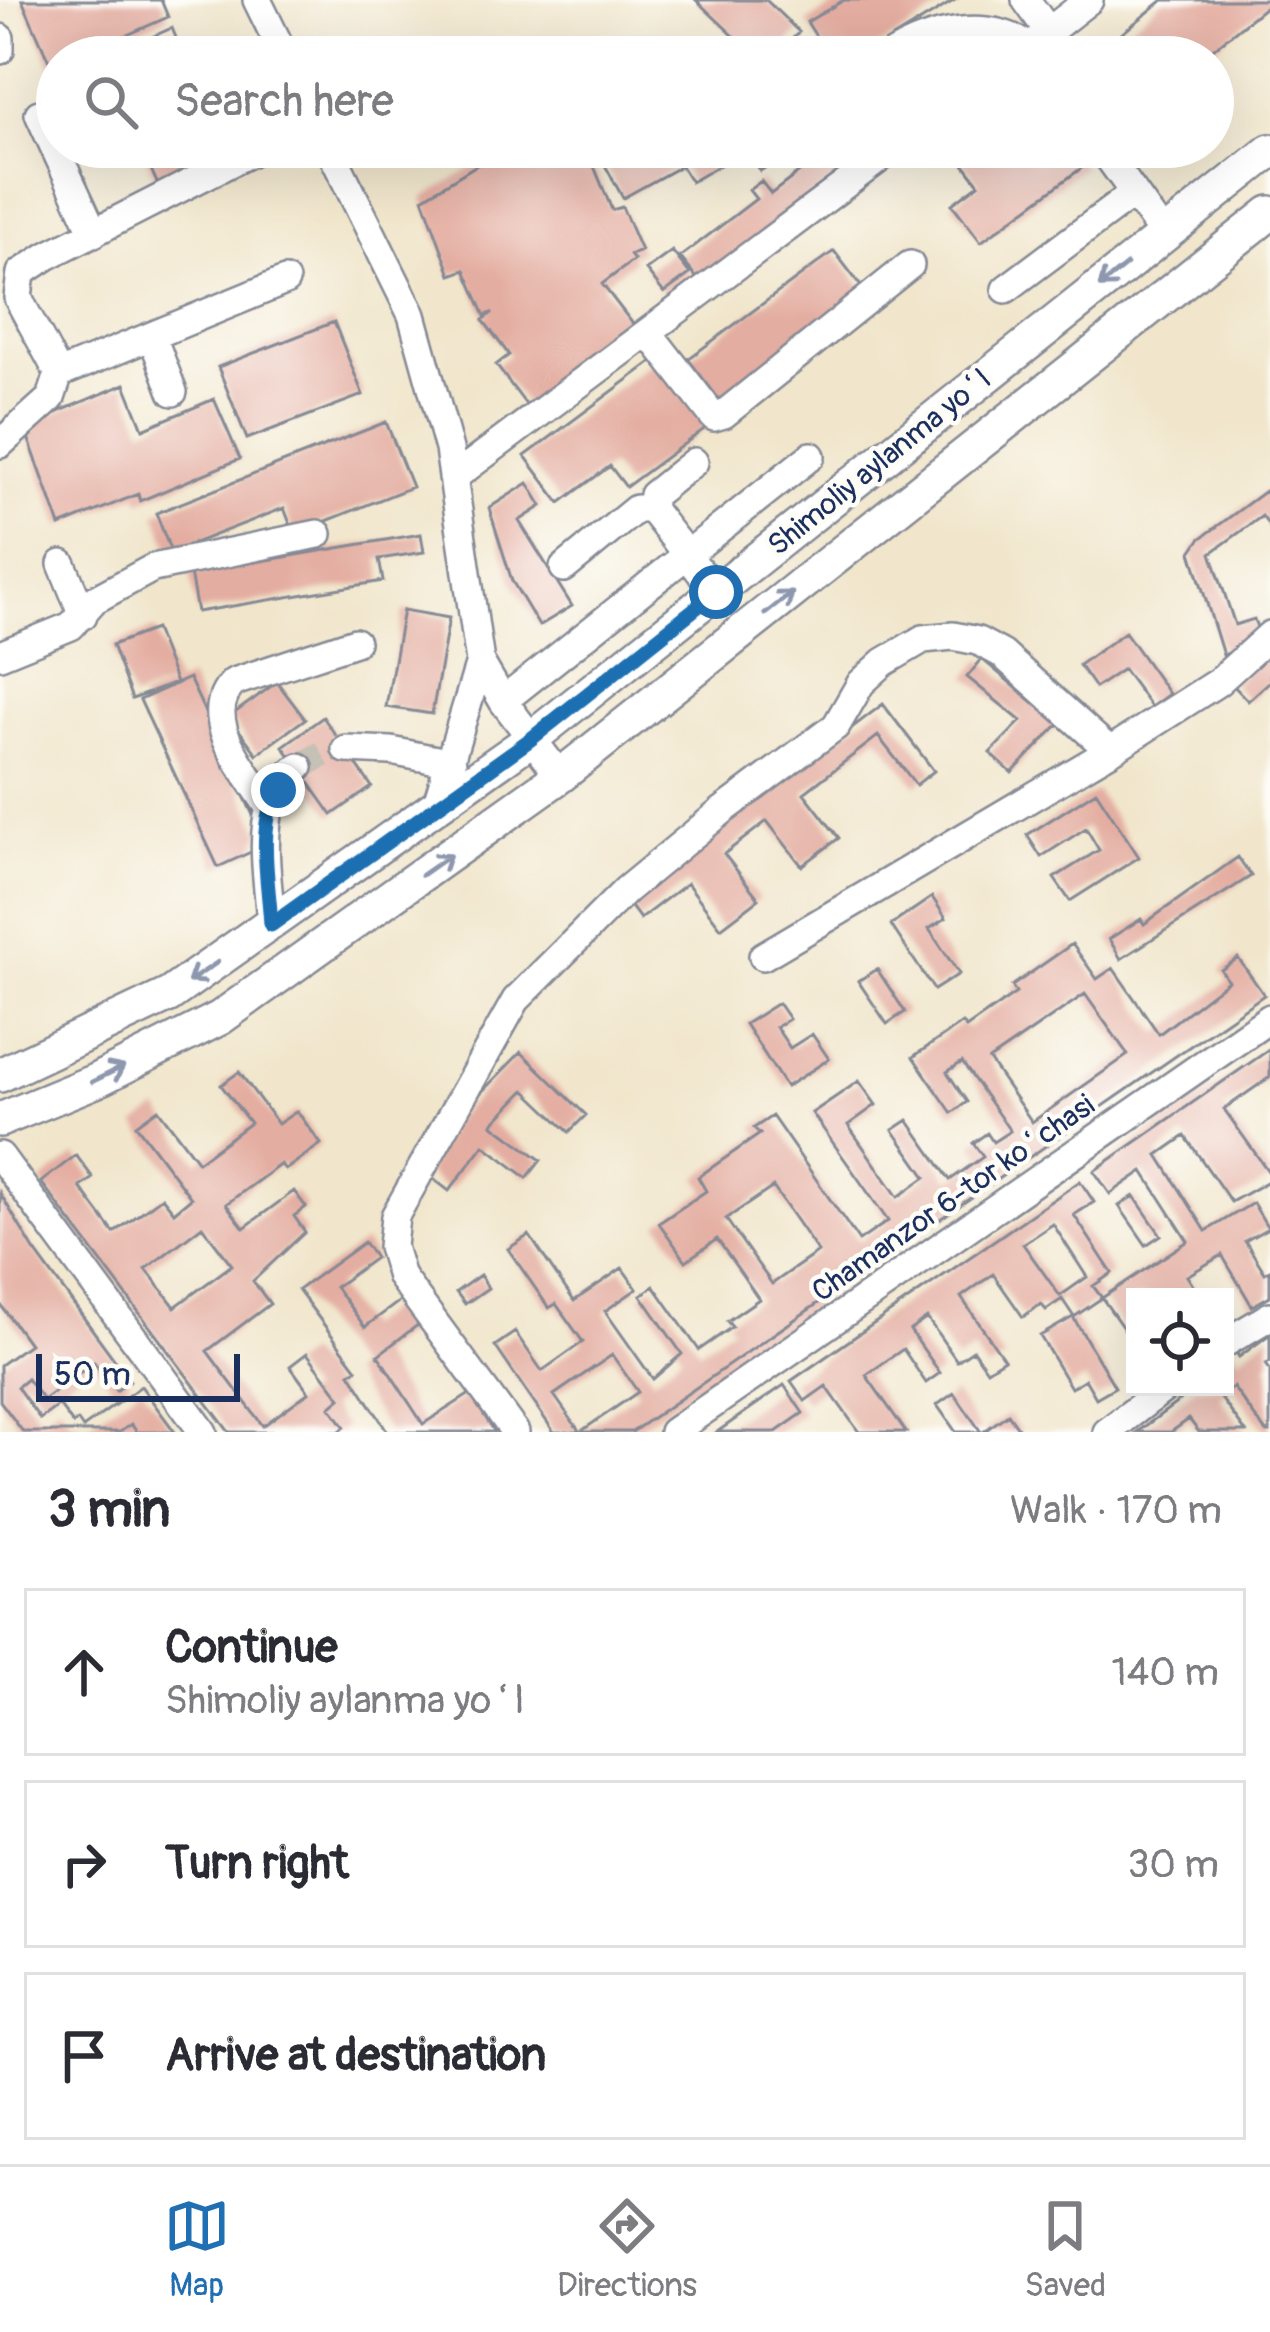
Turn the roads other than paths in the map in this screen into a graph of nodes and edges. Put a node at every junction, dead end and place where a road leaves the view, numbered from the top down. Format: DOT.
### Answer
graph roads {
  1 [pos="256,0"];
  2 [pos="1026,0"];
  3 [pos="1089,0"];
  4 [pos="274,36"];
  5 [pos="928,36"];
  6 [pos="1014,36"];
  7 [pos="1030,36"];
  8 [pos="1046,36"];
  9 [pos="0,38"];
  10 [pos="0,50"];
  11 [pos="1263,167"];
  12 [pos="64,168"];
  13 [pos="220,168"];
  14 [pos="339,168"];
  15 [pos="867,168"];
  16 [pos="1116,168"];
  17 [pos="1134,193"];
  18 [pos="1270,213"];
  19 [pos="94,232"];
  20 [pos="1164,235"];
  21 [pos="910,265"];
  22 [pos="11,278"];
  23 [pos="285,280"];
  24 [pos="1006,289"];
  25 [pos="649,332"];
  26 [pos="152,336"];
  27 [pos="59,374"];
  28 [pos="173,392"];
  29 [pos="0,444"];
  30 [pos="812,456"];
  31 [pos="694,462"];
  32 [pos="453,478"];
  33 [pos="651,509"];
  34 [pos="318,534"];
  35 [pos="687,555"];
  36 [pos="62,563"];
  37 [pos="564,568"];
  38 [pos="716,592"];
  39 [pos="83,615"];
  40 [pos="1270,635"];
  41 [pos="355,642"];
  42 [pos="0,655"];
  43 [pos="480,662"];
  44 [pos="503,701"];
  45 [pos="531,739"];
  46 [pos="346,749"];
  47 [pos="1110,751"];
  48 [pos="452,763"];
  49 [pos="299,767"];
  50 [pos="560,776"];
  51 [pos="268,806"];
  52 [pos="435,810"];
  53 [pos="271,925"];
  54 [pos="763,956"];
  55 [pos="1270,1018"];
  56 [pos="0,1075"];
  57 [pos="0,1120"];
  58 [pos="0,1156"];
  59 [pos="1270,1316"];
  60 [pos="1234,1338"];
  61 [pos="1154,1396"];
  62 [pos="203,1432"];
  63 [pos="515,1432"];
  64 [pos="673,1432"];
  65 [pos="1106,1432"];
  1 -- 4 [label="street"];
  2 -- 7 [label="street"];
  3 -- 8 [label="street"];
  5 -- 6 [label="street"];
  9 -- 10 [label="street"];
  11 -- 20 [label="main road, Shimoliy aylanma yoʻl"];
  12 -- 19 [label="street"];
  13 -- 19 [label="street"];
  14 -- 32 [label="street"];
  15 -- 25 [label="street"];
  16 -- 17 [label="street"];
  17 -- 20 [label="street"];
  17 -- 24 [label="street"];
  50 -- 18 [label="main road, Shimoliy aylanma yoʻl, one-way"];
  19 -- 22 [label="street"];
  20 -- 38 [label="main road, Shimoliy aylanma yoʻl, one-way"];
  21 -- 25 [label="street"];
  22 -- 27 [label="street"];
  23 -- 26 [label="street"];
  25 -- 32 [label="street"];
  26 -- 27 [label="street"];
  26 -- 28 [label="street"];
  27 -- 29 [label="street"];
  30 -- 35 [label="street"];
  31 -- 33 [label="street"];
  32 -- 43 [label="street"];
  33 -- 35 [label="street"];
  33 -- 37 [label="street"];
  34 -- 39 [label="street"];
  35 -- 38 [label="street"];
  35 -- 44 [label="street"];
  36 -- 39 [label="street"];
  38 -- 45 [label="main road, Shimoliy aylanma yoʻl"];
  39 -- 42 [label="street"];
  40 -- 47 [label="street"];
  41 -- 51 [label="street"];
  43 -- 44 [label="street"];
  43 -- 48 [label="street"];
  44 -- 45 [label="street"];
  45 -- 50 [label="street"];
  45 -- 52 [label="main road, Shimoliy aylanma yoʻl"];
  46 -- 48 [label="street"];
  47 -- 54 [label="street"];
  47 -- 63 [label="street"];
  48 -- 52 [label="street"];
  49 -- 51 [label="street"];
  57 -- 50 [label="main road, Shimoliy aylanma yoʻl, one-way"];
  51 -- 53 [label="street"];
  52 -- 53 [label="main road, Shimoliy aylanma yoʻl"];
  53 -- 56 [label="main road, Shimoliy aylanma yoʻl, one-way"];
  55 -- 64 [label="street, Chamanzor 6-tor koʻchasi"];
  58 -- 62 [label="street"];
  59 -- 60 [label="street"];
  61 -- 65 [label="street"];
}
